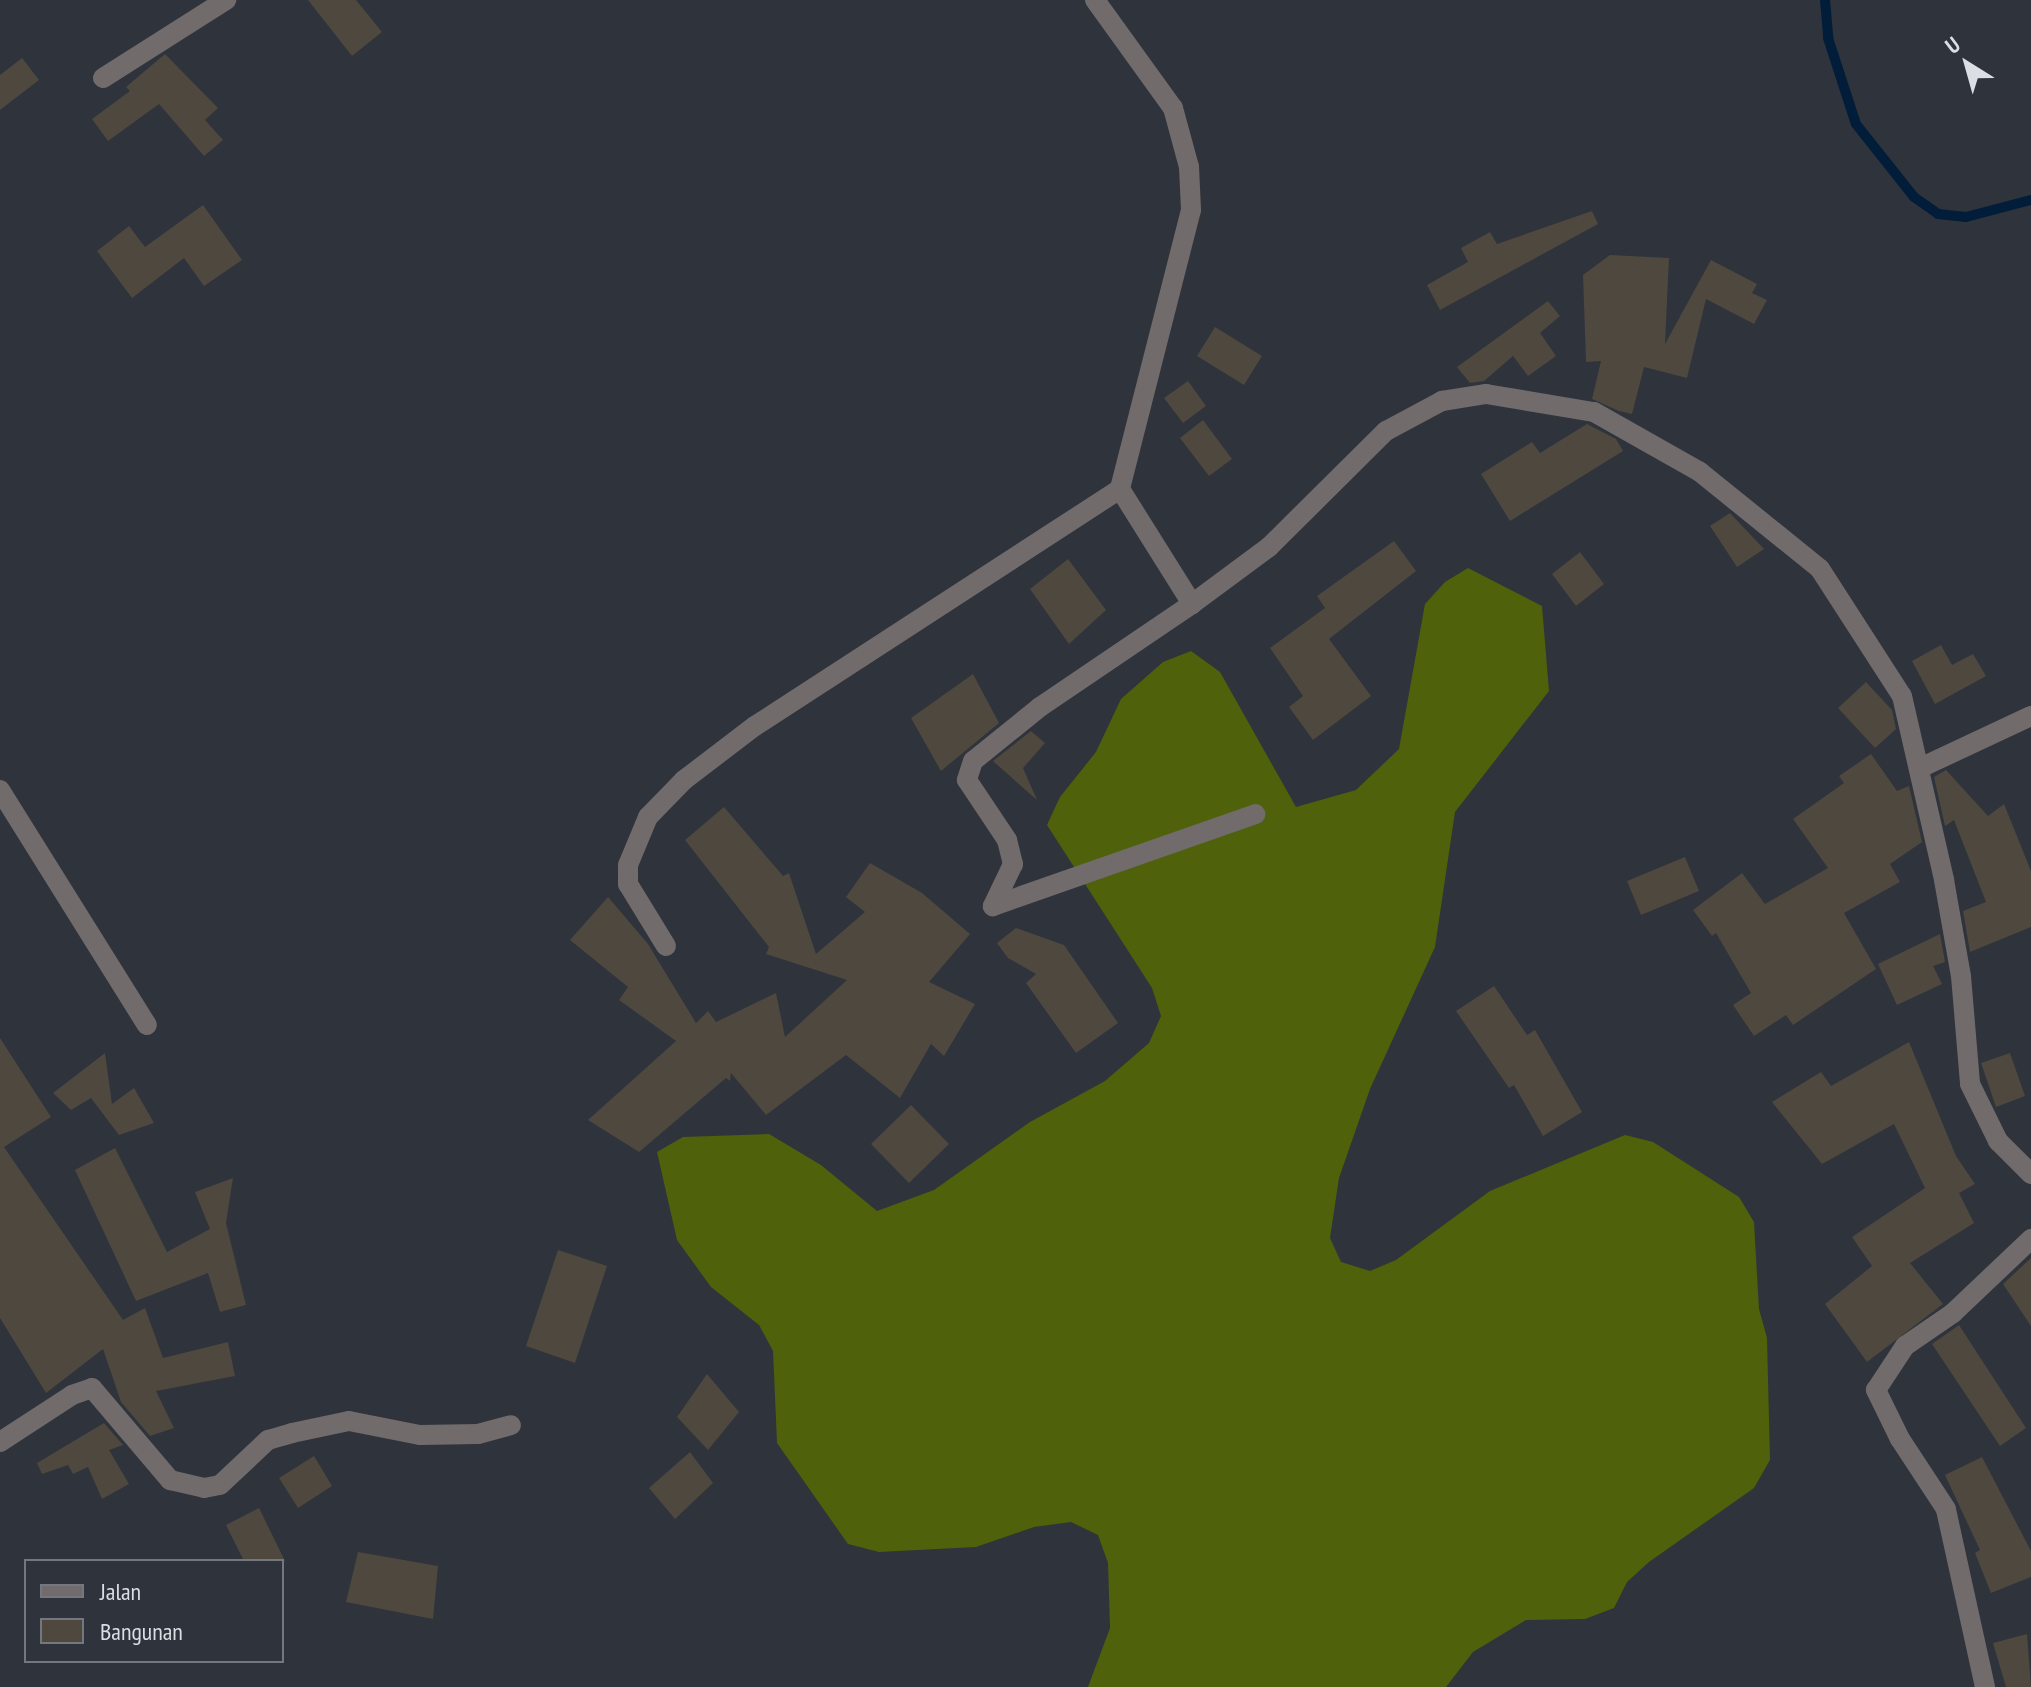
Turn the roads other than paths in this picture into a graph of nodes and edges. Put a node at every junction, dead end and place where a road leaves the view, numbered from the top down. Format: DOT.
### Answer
graph roads {
  1 [pos="226,0"];
  2 [pos="1095,0"];
  3 [pos="103,78"];
  4 [pos="1120,489"];
  5 [pos="1192,604"];
  6 [pos="2031,716"];
  7 [pos="1922,767"];
  8 [pos="0,790"];
  9 [pos="1255,814"];
  10 [pos="666,946"];
  11 [pos="147,1025"];
  12 [pos="2031,1174"];
  13 [pos="2031,1239"];
  14 [pos="511,1425"];
  15 [pos="0,1442"];
  16 [pos="1985,1687"];
  1 -- 3 [label="street"];
  2 -- 4 [label="street"];
  4 -- 5 [label="street"];
  4 -- 10 [label="street"];
  5 -- 7 [label="street"];
  5 -- 9 [label="street"];
  6 -- 7 [label="street"];
  7 -- 12 [label="street"];
  8 -- 11 [label="street"];
  13 -- 16 [label="street"];
  14 -- 15 [label="street"];
}
